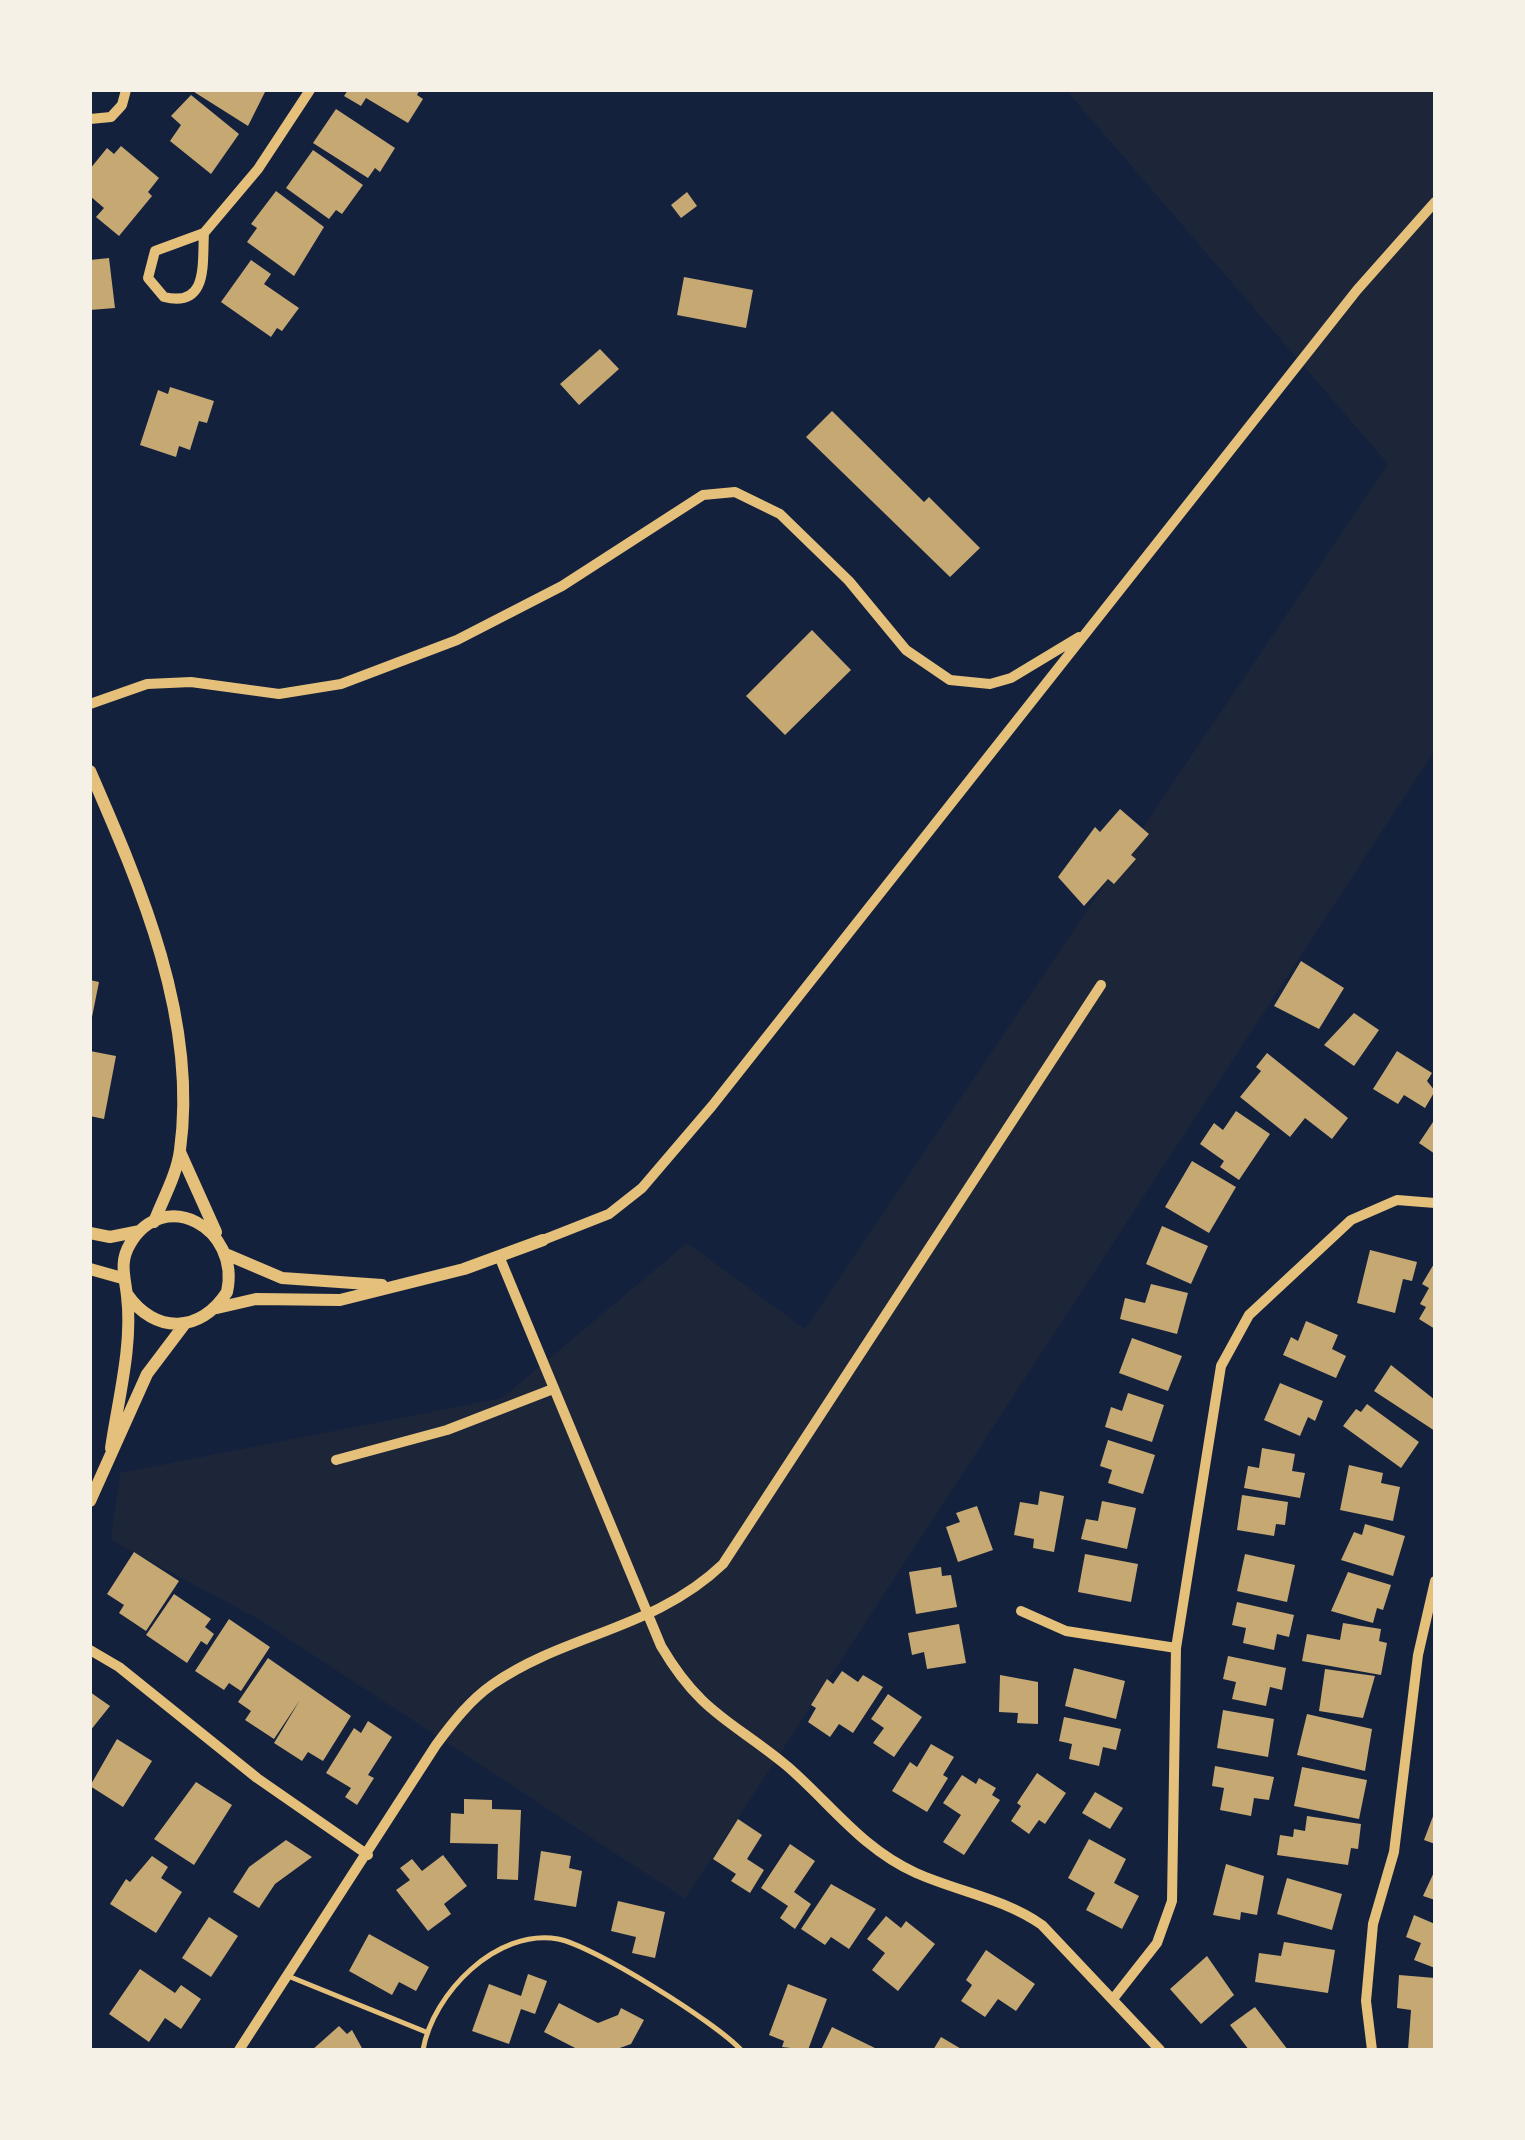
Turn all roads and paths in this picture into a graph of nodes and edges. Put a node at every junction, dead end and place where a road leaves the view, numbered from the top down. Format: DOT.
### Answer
graph roads {
  1 [pos="126,90"];
  2 [pos="310,90"];
  3 [pos="90,118"];
  4 [pos="1435,202"];
  5 [pos="204,233"];
  6 [pos="1088,632"];
  7 [pos="90,704"];
  8 [pos="90,771"];
  9 [pos="1100,985"];
  10 [pos="180,1152"];
  11 [pos="1435,1202"];
  12 [pos="154,1222"];
  13 [pos="140,1232"];
  14 [pos="90,1233"];
  15 [pos="220,1238"];
  16 [pos="543,1240"];
  17 [pos="228,1255"];
  18 [pos="499,1256"];
  19 [pos="90,1268"];
  20 [pos="122,1278"];
  21 [pos="390,1286"];
  22 [pos="127,1294"];
  23 [pos="216,1308"];
  24 [pos="184,1325"];
  25 [pos="554,1389"];
  26 [pos="110,1448"];
  27 [pos="336,1460"];
  28 [pos="90,1501"];
  29 [pos="1435,1581"];
  30 [pos="1021,1611"];
  31 [pos="648,1615"];
  32 [pos="1176,1648"];
  33 [pos="90,1650"];
  34 [pos="368,1855"];
  35 [pos="288,1976"];
  36 [pos="1113,1999"];
  37 [pos="426,2032"];
  38 [pos="239,2050"];
  39 [pos="423,2050"];
  40 [pos="741,2050"];
  41 [pos="1160,2050"];
  42 [pos="1372,2050"];
  1 -- 3 [label="street"];
  2 -- 5 [label="street"];
  4 -- 6 [label="street"];
  5 -- 5 [label="street"];
  6 -- 7 [label="street"];
  6 -- 16 [label="street"];
  8 -- 10 [label="street"];
  9 -- 31 [label="street"];
  10 -- 12 [label="street"];
  10 -- 15 [label="street"];
  11 -- 32 [label="street"];
  12 -- 13 [label="street"];
  12 -- 15 [label="street"];
  13 -- 14 [label="street"];
  13 -- 20 [label="street"];
  15 -- 17 [label="street"];
  16 -- 18 [label="street"];
  17 -- 21 [label="street"];
  17 -- 23 [label="street"];
  18 -- 21 [label="street"];
  18 -- 25 [label="street"];
  19 -- 20 [label="street"];
  20 -- 22 [label="street"];
  21 -- 23 [label="street"];
  22 -- 24 [label="street"];
  22 -- 26 [label="street"];
  23 -- 24 [label="street"];
  24 -- 26 [label="street"];
  25 -- 27 [label="street"];
  25 -- 31 [label="street"];
  26 -- 28 [label="street"];
  29 -- 42 [label="street"];
  30 -- 32 [label="street"];
  31 -- 34 [label="street"];
  31 -- 36 [label="street"];
  32 -- 36 [label="street"];
  33 -- 34 [label="street"];
  34 -- 35 [label="street"];
  35 -- 37 [label="lane"];
  35 -- 38 [label="street"];
  36 -- 41 [label="street"];
  37 -- 39 [label="lane"];
  37 -- 40 [label="lane"];
}
